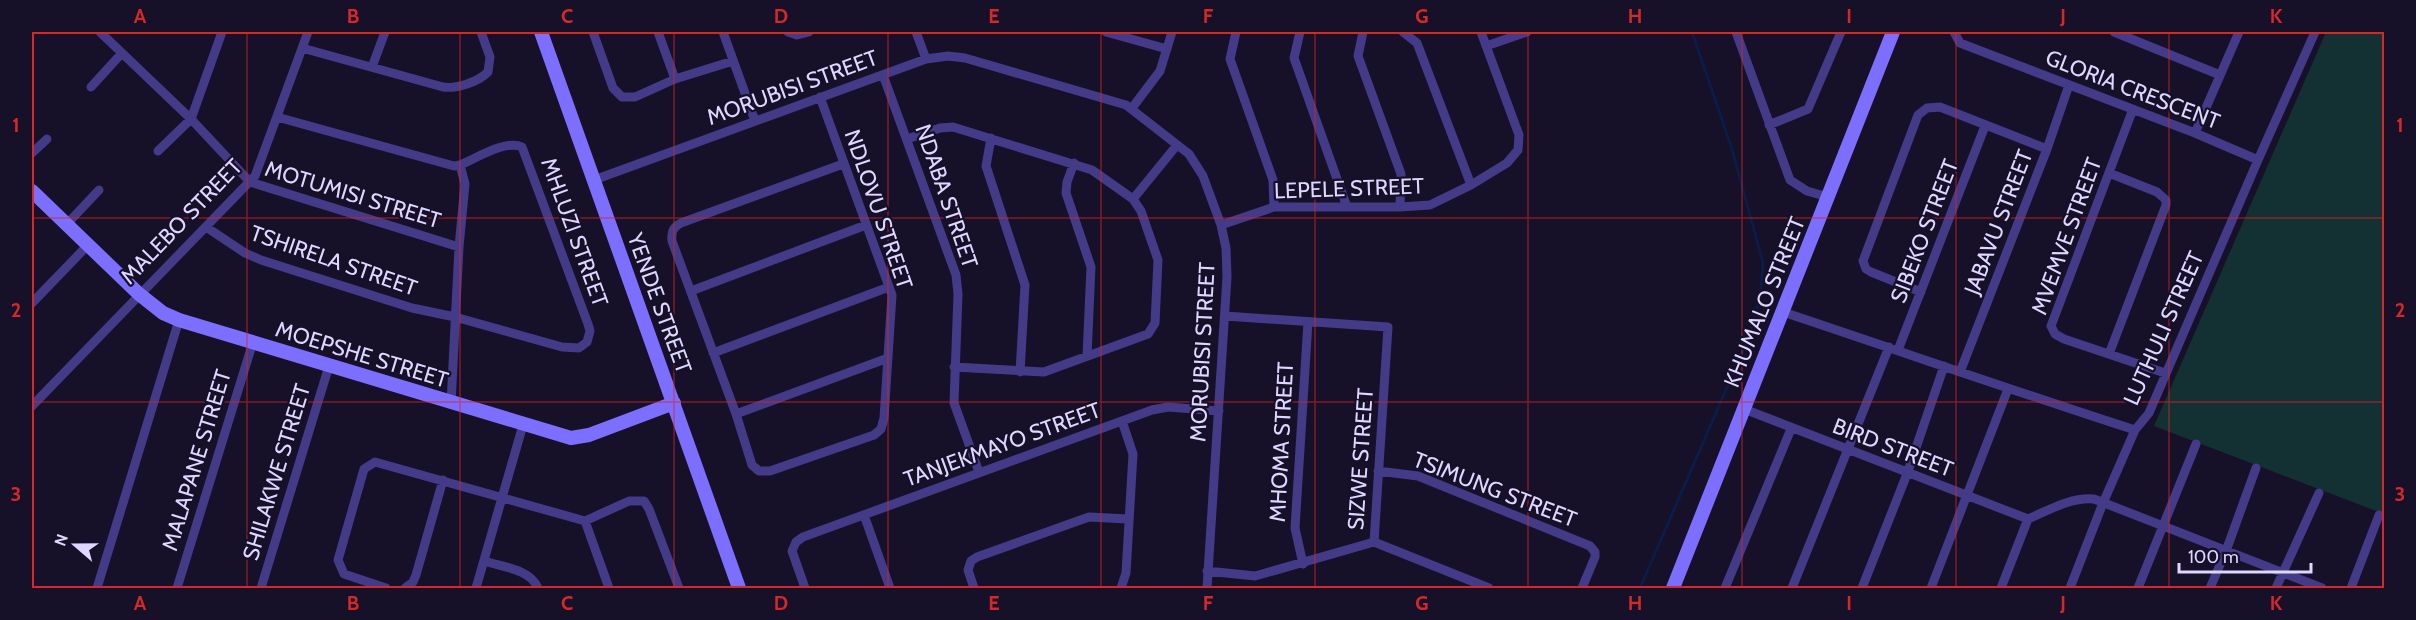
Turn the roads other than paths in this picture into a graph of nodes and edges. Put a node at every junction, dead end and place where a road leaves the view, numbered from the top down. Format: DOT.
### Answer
graph roads {
  1 [pos="100,32"];
  2 [pos="222,32"];
  3 [pos="308,32"];
  4 [pos="385,32"];
  5 [pos="481,32"];
  6 [pos="541,32"];
  7 [pos="593,32"];
  8 [pos="658,32"];
  9 [pos="723,32"];
  10 [pos="788,32"];
  11 [pos="809,32"];
  12 [pos="916,32"];
  13 [pos="1106,32"];
  14 [pos="1172,32"];
  15 [pos="1236,32"];
  16 [pos="1300,32"];
  17 [pos="1363,32"];
  18 [pos="1402,32"];
  19 [pos="1481,32"];
  20 [pos="1527,32"];
  21 [pos="1736,32"];
  22 [pos="1837,32"];
  23 [pos="1893,32"];
  24 [pos="1954,32"];
  25 [pos="2114,32"];
  26 [pos="2239,32"];
  27 [pos="2315,32"];
  28 [pos="1486,46"];
  29 [pos="302,48"];
  30 [pos="1167,49"];
  31 [pos="122,53"];
  32 [pos="926,59"];
  33 [pos="733,60"];
  34 [pos="372,67"];
  35 [pos="883,75"];
  36 [pos="2220,75"];
  37 [pos="675,79"];
  38 [pos="2070,85"];
  39 [pos="91,87"];
  40 [pos="820,97"];
  41 [pos="1132,108"];
  42 [pos="2133,109"];
  43 [pos="278,117"];
  44 [pos="191,119"];
  45 [pos="755,121"];
  46 [pos="1769,125"];
  47 [pos="1985,126"];
  48 [pos="2195,133"];
  49 [pos="991,138"];
  50 [pos="47,139"];
  51 [pos="907,139"];
  52 [pos="1177,145"];
  53 [pos="2047,149"];
  54 [pos="158,151"];
  55 [pos="32,153"];
  56 [pos="2258,160"];
  57 [pos="1074,163"];
  58 [pos="460,165"];
  59 [pos="843,165"];
  60 [pos="2109,173"];
  61 [pos="594,180"];
  62 [pos="250,182"];
  63 [pos="1471,185"];
  64 [pos="99,190"];
  65 [pos="33,196"];
  66 [pos="1828,197"];
  67 [pos="1133,199"];
  68 [pos="1274,207"];
  69 [pos="1347,207"];
  70 [pos="1400,207"];
  71 [pos="67,224"];
  72 [pos="866,225"];
  73 [pos="1221,225"];
  74 [pos="206,227"];
  75 [pos="88,245"];
  76 [pos="459,247"];
  77 [pos="889,287"];
  78 [pos="691,291"];
  79 [pos="1921,292"];
  80 [pos="139,294"];
  81 [pos="32,303"];
  82 [pos="1782,312"];
  83 [pos="1225,316"];
  84 [pos="455,317"];
  85 [pos="179,320"];
  86 [pos="1308,321"];
  87 [pos="253,342"];
  88 [pos="1894,348"];
  89 [pos="713,353"];
  90 [pos="2109,354"];
  91 [pos="1087,356"];
  92 [pos="888,358"];
  93 [pos="329,366"];
  94 [pos="1944,366"];
  95 [pos="954,367"];
  96 [pos="1020,372"];
  97 [pos="1960,372"];
  98 [pos="2165,373"];
  99 [pos="2008,389"];
  100 [pos="674,403"];
  101 [pos="452,404"];
  102 [pos="32,406"];
  103 [pos="1744,409"];
  104 [pos="1219,411"];
  105 [pos="736,414"];
  106 [pos="1122,421"];
  107 [pos="524,425"];
  108 [pos="1791,429"];
  109 [pos="2135,430"];
  110 [pos="2196,444"];
  111 [pos="1848,451"];
  112 [pos="2256,468"];
  113 [pos="1378,471"];
  114 [pos="979,472"];
  115 [pos="1907,474"];
  116 [pos="443,480"];
  117 [pos="2319,493"];
  118 [pos="502,496"];
  119 [pos="1966,497"];
  120 [pos="2103,503"];
  121 [pos="2379,515"];
  122 [pos="864,516"];
  123 [pos="1128,519"];
  124 [pos="2028,519"];
  125 [pos="585,521"];
  126 [pos="2164,526"];
  127 [pos="1374,542"];
  128 [pos="2226,551"];
  129 [pos="484,561"];
  130 [pos="1303,564"];
  131 [pos="1207,571"];
  132 [pos="2282,573"];
  133 [pos="97,588"];
  134 [pos="177,588"];
  135 [pos="261,588"];
  136 [pos="386,588"];
  137 [pos="405,588"];
  138 [pos="476,588"];
  139 [pos="538,588"];
  140 [pos="609,588"];
  141 [pos="678,588"];
  142 [pos="740,588"];
  143 [pos="805,588"];
  144 [pos="890,588"];
  145 [pos="974,588"];
  146 [pos="1121,588"];
  147 [pos="1207,588"];
  148 [pos="1489,588"];
  149 [pos="1582,588"];
  150 [pos="1673,588"];
  151 [pos="1725,588"];
  152 [pos="1792,588"];
  153 [pos="1862,588"];
  154 [pos="1931,588"];
  155 [pos="2001,588"];
  156 [pos="2070,588"];
  157 [pos="2138,588"];
  158 [pos="2210,588"];
  159 [pos="2276,588"];
  160 [pos="2322,588"];
  161 [pos="2351,588"];
  1 -- 31 [label="street, MOTUMISI STREET"];
  2 -- 44 [label="street"];
  3 -- 29 [label="street, MALEBO STREET"];
  4 -- 34 [label="street"];
  5 -- 34 [label="street"];
  6 -- 61 [label="street, YENDE STREET"];
  7 -- 37 [label="street"];
  8 -- 37 [label="street"];
  9 -- 33 [label="street"];
  10 -- 11 [label="street"];
  12 -- 32 [label="street"];
  13 -- 30 [label="street"];
  14 -- 30 [label="street"];
  15 -- 68 [label="street"];
  16 -- 69 [label="street"];
  17 -- 70 [label="street"];
  18 -- 63 [label="street"];
  19 -- 28 [label="street, LEPELE STREET"];
  20 -- 28 [label="street"];
  21 -- 46 [label="street"];
  22 -- 46 [label="street"];
  23 -- 66 [label="street, KHUMALO STREET"];
  24 -- 38 [label="street, GLORIA CRESCENT"];
  25 -- 36 [label="street"];
  26 -- 36 [label="street"];
  27 -- 56 [label="street, LUTHULI STREET"];
  28 -- 63 [label="street, LEPELE STREET"];
  29 -- 34 [label="street"];
  29 -- 43 [label="street, MALEBO STREET"];
  30 -- 41 [label="street"];
  31 -- 39 [label="street"];
  31 -- 44 [label="street, MOTUMISI STREET"];
  32 -- 35 [label="street, MORUBISI STREET"];
  32 -- 41 [label="street, MORUBISI STREET"];
  33 -- 37 [label="street"];
  33 -- 45 [label="street"];
  35 -- 40 [label="street, MORUBISI STREET"];
  35 -- 51 [label="street, NDABA STREET"];
  36 -- 48 [label="street"];
  38 -- 42 [label="street, GLORIA CRESCENT"];
  38 -- 53 [label="street, JABAVU STREET"];
  40 -- 45 [label="street, MORUBISI STREET"];
  40 -- 59 [label="street, NDLOVU STREET"];
  41 -- 52 [label="street, MORUBISI STREET"];
  42 -- 48 [label="street, GLORIA CRESCENT"];
  42 -- 60 [label="street, MVEMVE STREET"];
  43 -- 58 [label="street"];
  43 -- 62 [label="street, MALEBO STREET"];
  44 -- 54 [label="street"];
  44 -- 62 [label="street, MOTUMISI STREET"];
  45 -- 61 [label="street, MORUBISI STREET"];
  46 -- 66 [label="street"];
  47 -- 53 [label="street"];
  47 -- 79 [label="street, SIBEKO STREET"];
  47 -- 79 [label="street"];
  48 -- 56 [label="street, GLORIA CRESCENT"];
  49 -- 51 [label="street"];
  49 -- 57 [label="street"];
  49 -- 96 [label="street"];
  50 -- 55 [label="street"];
  51 -- 95 [label="street, NDABA STREET"];
  52 -- 67 [label="street"];
  52 -- 73 [label="street, MORUBISI STREET"];
  53 -- 97 [label="street, JABAVU STREET"];
  56 -- 98 [label="street, LUTHULI STREET"];
  57 -- 67 [label="street"];
  57 -- 91 [label="street"];
  58 -- 76 [label="street"];
  58 -- 84 [label="street, MHLUZI STREET"];
  59 -- 72 [label="street, NDLOVU STREET"];
  59 -- 78 [label="street"];
  60 -- 90 [label="street"];
  60 -- 90 [label="street, MVEMVE STREET"];
  61 -- 100 [label="street, YENDE STREET"];
  62 -- 74 [label="street, MALEBO STREET"];
  62 -- 76 [label="street, MOTUMISI STREET"];
  63 -- 70 [label="street, LEPELE STREET"];
  64 -- 71 [label="street"];
  65 -- 71 [label="street, MOEPSHE STREET"];
  66 -- 82 [label="street, KHUMALO STREET"];
  67 -- 91 [label="street"];
  68 -- 69 [label="street, LEPELE STREET"];
  68 -- 73 [label="street, LEPELE STREET"];
  69 -- 70 [label="street, LEPELE STREET"];
  71 -- 75 [label="street, MOEPSHE STREET"];
  72 -- 77 [label="street, NDLOVU STREET"];
  72 -- 78 [label="street"];
  73 -- 83 [label="street, MORUBISI STREET"];
  74 -- 80 [label="street, MALEBO STREET"];
  74 -- 84 [label="street, TSHIRELA STREET"];
  75 -- 80 [label="street, MOEPSHE STREET"];
  75 -- 81 [label="street"];
  76 -- 84 [label="street"];
  77 -- 89 [label="street"];
  77 -- 92 [label="street, NDLOVU STREET"];
  78 -- 89 [label="street"];
  79 -- 88 [label="street, SIBEKO STREET"];
  80 -- 85 [label="street, MOEPSHE STREET"];
  80 -- 102 [label="street, MALEBO STREET"];
  82 -- 88 [label="street, LUTHULI STREET"];
  82 -- 103 [label="street, KHUMALO STREET"];
  83 -- 86 [label="street"];
  83 -- 104 [label="street, MORUBISI STREET"];
  84 -- 101 [label="street"];
  85 -- 87 [label="street, MOEPSHE STREET"];
  85 -- 133 [label="street"];
  86 -- 113 [label="street, SIZWE STREET"];
  86 -- 130 [label="street, MHOMA STREET"];
  87 -- 93 [label="street, MOEPSHE STREET"];
  87 -- 134 [label="street, MALAPANE STREET"];
  88 -- 94 [label="street, LUTHULI STREET"];
  88 -- 111 [label="street, SIBEKO STREET"];
  89 -- 105 [label="street"];
  90 -- 98 [label="street, MVEMVE STREET"];
  91 -- 96 [label="street"];
  92 -- 105 [label="street"];
  92 -- 105 [label="street, NDLOVU STREET"];
  93 -- 101 [label="street, MOEPSHE STREET"];
  93 -- 135 [label="street, SHILAKWE STREET"];
  94 -- 97 [label="street, LUTHULI STREET"];
  94 -- 115 [label="street"];
  95 -- 96 [label="street"];
  95 -- 114 [label="street, NDABA STREET"];
  97 -- 99 [label="street, LUTHULI STREET"];
  98 -- 109 [label="street, LUTHULI STREET"];
  99 -- 109 [label="street, LUTHULI STREET"];
  99 -- 119 [label="street"];
  100 -- 107 [label="street, MOEPSHE STREET"];
  100 -- 142 [label="street, YENDE STREET"];
  101 -- 107 [label="street, MOEPSHE STREET"];
  103 -- 108 [label="street, BIRD STREET"];
  103 -- 150 [label="street, KHUMALO STREET"];
  104 -- 106 [label="street, TANJEKMAYO STREET"];
  104 -- 131 [label="street, MORUBISI STREET"];
  106 -- 114 [label="street, TANJEKMAYO STREET"];
  106 -- 123 [label="street"];
  107 -- 118 [label="street"];
  108 -- 111 [label="street, BIRD STREET"];
  108 -- 151 [label="street"];
  109 -- 120 [label="street"];
  110 -- 126 [label="street"];
  111 -- 115 [label="street, BIRD STREET"];
  111 -- 152 [label="street, SIBEKO STREET"];
  112 -- 128 [label="street"];
  113 -- 127 [label="street, SIZWE STREET"];
  113 -- 149 [label="street, TSIMUNG STREET"];
  114 -- 122 [label="street, TANJEKMAYO STREET"];
  115 -- 119 [label="street, BIRD STREET"];
  115 -- 153 [label="street"];
  116 -- 118 [label="street"];
  116 -- 136 [label="street"];
  116 -- 137 [label="street"];
  117 -- 132 [label="street"];
  118 -- 125 [label="street"];
  118 -- 129 [label="street"];
  119 -- 124 [label="street, BIRD STREET"];
  119 -- 154 [label="street"];
  120 -- 124 [label="street"];
  120 -- 126 [label="street"];
  120 -- 156 [label="street"];
  121 -- 161 [label="street"];
  122 -- 143 [label="street, TANJEKMAYO STREET"];
  122 -- 144 [label="street"];
  123 -- 145 [label="street"];
  123 -- 146 [label="street"];
  124 -- 155 [label="street"];
  125 -- 140 [label="street"];
  125 -- 141 [label="street"];
  126 -- 128 [label="street"];
  126 -- 157 [label="street"];
  127 -- 130 [label="street"];
  127 -- 148 [label="street, SIZWE STREET"];
  128 -- 132 [label="street"];
  128 -- 158 [label="street"];
  129 -- 138 [label="street"];
  129 -- 139 [label="street"];
  130 -- 131 [label="street"];
  131 -- 147 [label="street, MORUBISI STREET"];
  132 -- 159 [label="street"];
  132 -- 160 [label="street"];
}
